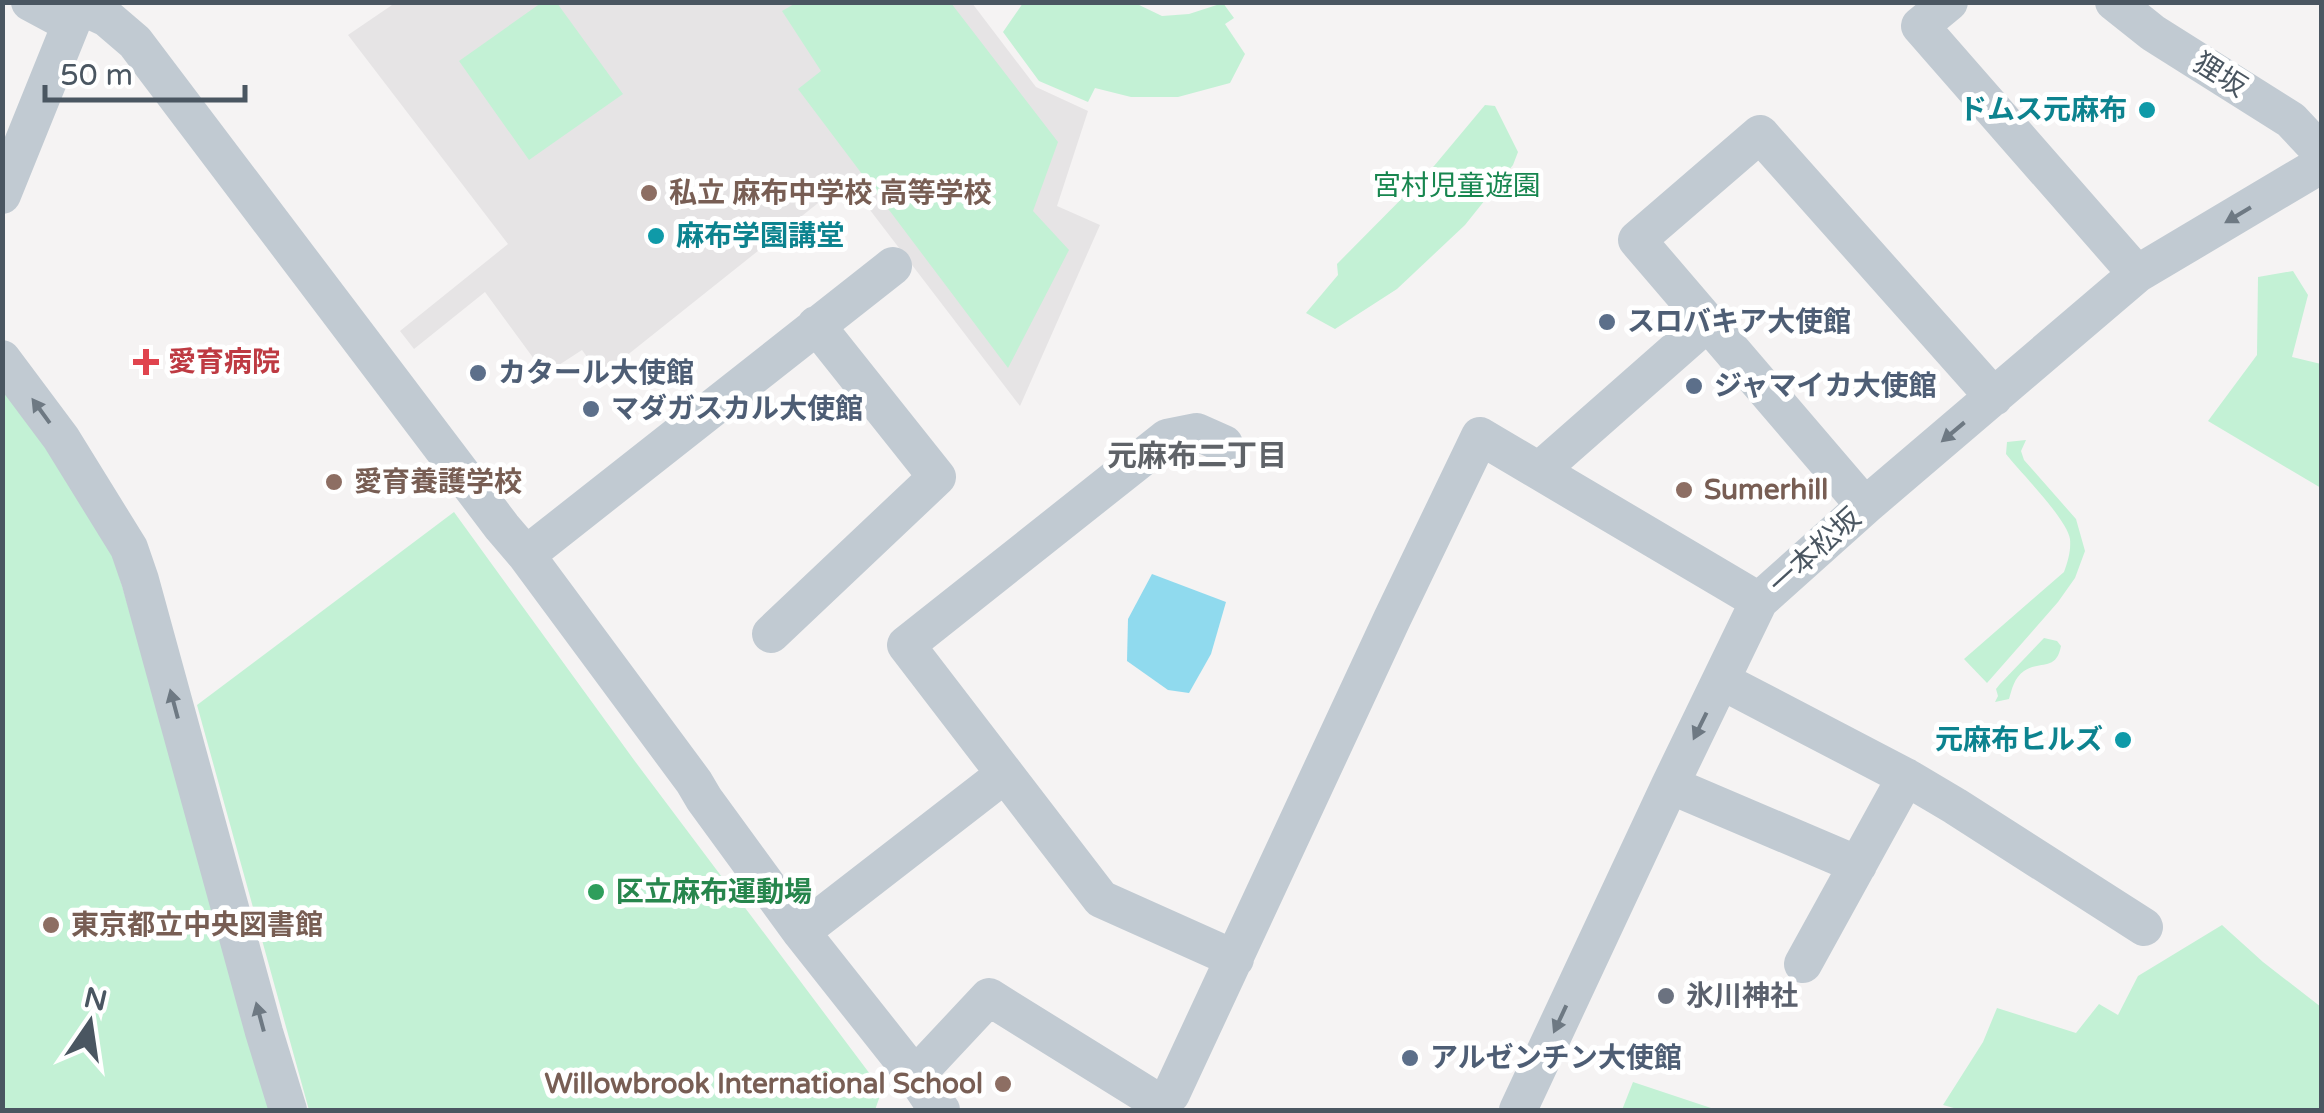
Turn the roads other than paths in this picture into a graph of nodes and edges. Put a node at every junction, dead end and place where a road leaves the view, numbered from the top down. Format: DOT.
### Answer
graph roads {
  1 [pos="30,2"];
  2 [pos="1949,2"];
  3 [pos="2114,2"];
  4 [pos="76,10"];
  5 [pos="2322,153"];
  6 [pos="2322,164"];
  7 [pos="2304,184"];
  8 [pos="2,195"];
  9 [pos="893,266"];
  10 [pos="2137,274"];
  11 [pos="1707,323"];
  12 [pos="816,325"];
  13 [pos="2,360"];
  14 [pos="1994,398"];
  15 [pos="1224,444"];
  16 [pos="1540,470"];
  17 [pos="1866,506"];
  18 [pos="526,555"];
  19 [pos="1759,602"];
  20 [pos="770,634"];
  21 [pos="1722,681"];
  22 [pos="1005,774"];
  23 [pos="1906,777"];
  24 [pos="1670,786"];
  25 [pos="1858,864"];
  26 [pos="2144,928"];
  27 [pos="801,932"];
  28 [pos="1235,959"];
  29 [pos="1802,964"];
  30 [pos="915,1076"];
  31 [pos="288,1110"];
  32 [pos="941,1110"];
  33 [pos="1518,1110"];
  1 -- 4 [label="street"];
  2 -- 10 [label="street"];
  3 -- 5 [label="street, 狸坂"];
  4 -- 8 [label="street"];
  4 -- 18 [label="street"];
  6 -- 7 [label="street, 一本松坂"];
  7 -- 10 [label="street, 一本松坂, one-way"];
  9 -- 12 [label="street"];
  10 -- 14 [label="street, 一本松坂"];
  11 -- 14 [label="street"];
  11 -- 16 [label="street"];
  11 -- 17 [label="street"];
  12 -- 18 [label="street"];
  12 -- 20 [label="street"];
  31 -- 13 [label="street, one-way"];
  14 -- 17 [label="street, 一本松坂, one-way"];
  15 -- 22 [label="street"];
  16 -- 19 [label="street"];
  16 -- 28 [label="street"];
  17 -- 19 [label="street, 一本松坂"];
  18 -- 27 [label="street"];
  19 -- 21 [label="street, 一本松坂"];
  21 -- 23 [label="street"];
  21 -- 24 [label="street, 一本松坂, one-way"];
  22 -- 27 [label="street"];
  22 -- 28 [label="street"];
  23 -- 25 [label="street"];
  23 -- 26 [label="street"];
  24 -- 25 [label="street"];
  24 -- 33 [label="street, 一本松坂, one-way"];
  25 -- 29 [label="street"];
  27 -- 30 [label="street"];
  28 -- 30 [label="street"];
  30 -- 32 [label="street"];
}
